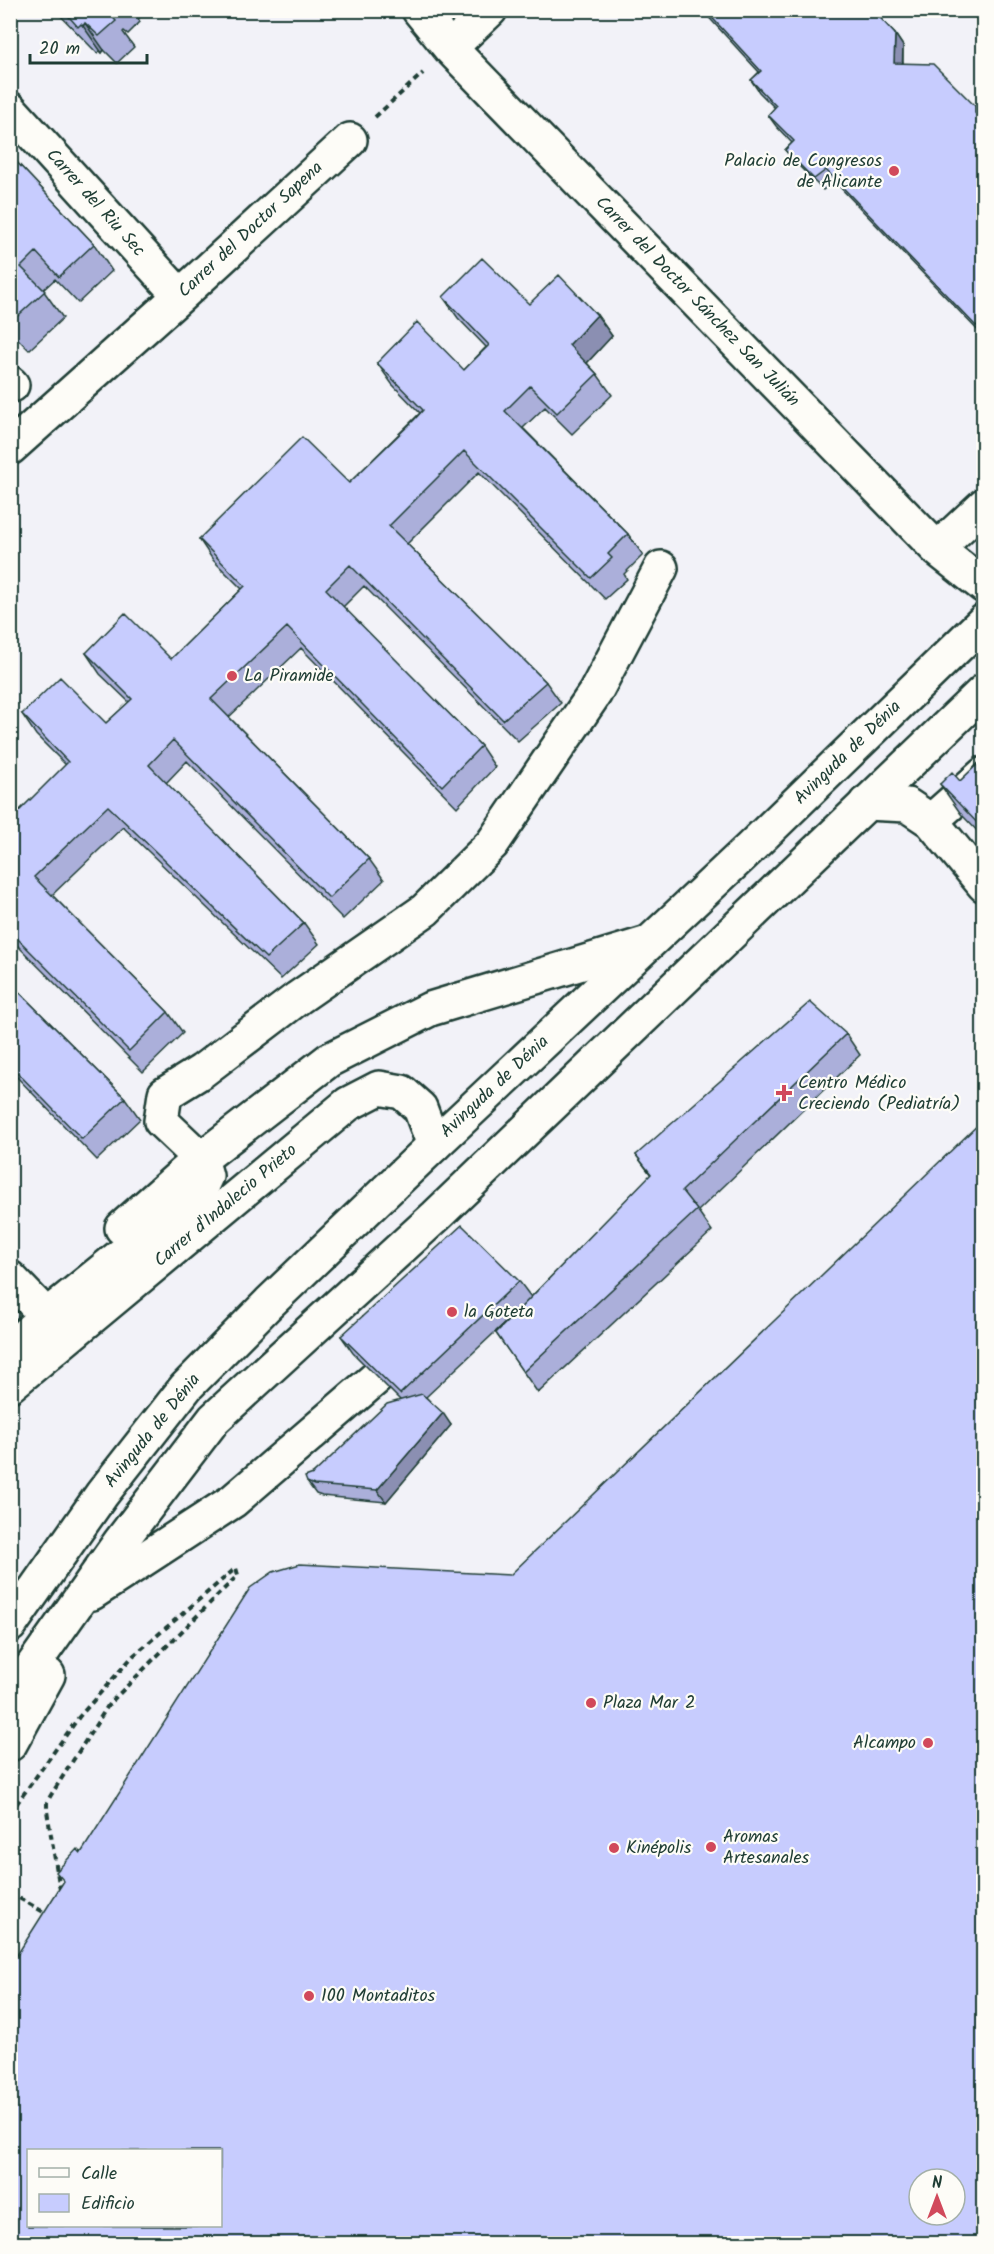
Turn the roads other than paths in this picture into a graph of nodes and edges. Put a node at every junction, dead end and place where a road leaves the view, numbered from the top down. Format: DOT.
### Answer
graph roads {
  1 [pos="419,10"];
  2 [pos="490,10"];
  3 [pos="450,48"];
  4 [pos="10,109"];
  5 [pos="350,140"];
  6 [pos="180,296"];
  7 [pos="10,448"];
  8 [pos="984,505"];
  9 [pos="937,549"];
  10 [pos="661,567"];
  11 [pos="984,586"];
  12 [pos="984,621"];
  13 [pos="984,691"];
  14 [pos="984,774"];
  15 [pos="866,803"];
  16 [pos="931,821"];
  17 [pos="984,885"];
  18 [pos="648,943"];
  19 [pos="434,1145"];
  20 [pos="201,1159"];
  21 [pos="10,1278"];
  22 [pos="36,1305"];
  23 [pos="10,1326"];
  24 [pos="10,1349"];
  25 [pos="376,1378"];
  26 [pos="10,1385"];
  27 [pos="120,1542"];
  28 [pos="40,1581"];
  29 [pos="92,1593"];
  30 [pos="10,1616"];
  31 [pos="10,1625"];
  32 [pos="10,1698"];
  33 [pos="10,1744"];
  1 -- 3 [label="street, Carrer del Doctor Sánchez San Julián"];
  2 -- 3 [label="street"];
  3 -- 9 [label="street, Carrer del Doctor Sánchez San Julián"];
  4 -- 6 [label="street, Carrer del Riu Sec"];
  5 -- 6 [label="street, Carrer del Doctor Sapena"];
  6 -- 7 [label="street, Carrer del Doctor Sapena"];
  8 -- 9 [label="street"];
  9 -- 11 [label="street, Carrer del Doctor Sánchez San Julián"];
  10 -- 20 [label="street"];
  12 -- 18 [label="street, Avinguda de Dénia"];
  13 -- 15 [label="street"];
  14 -- 16 [label="street"];
  15 -- 16 [label="street"];
  15 -- 27 [label="street"];
  16 -- 17 [label="street"];
  18 -- 19 [label="street, Avinguda de Dénia"];
  18 -- 20 [label="street"];
  19 -- 26 [label="street, Carrer d'Indalecio Prieto"];
  19 -- 28 [label="street, Avinguda de Dénia"];
  20 -- 22 [label="street"];
  20 -- 24 [label="street, Carrer d'Indalecio Prieto"];
  21 -- 22 [label="street"];
  22 -- 23 [label="street"];
  25 -- 29 [label="street"];
  27 -- 29 [label="street"];
  27 -- 32 [label="street"];
  28 -- 30 [label="street, Avinguda de Dénia"];
  28 -- 31 [label="street, Avinguda de Dénia"];
  29 -- 33 [label="street"];
}
